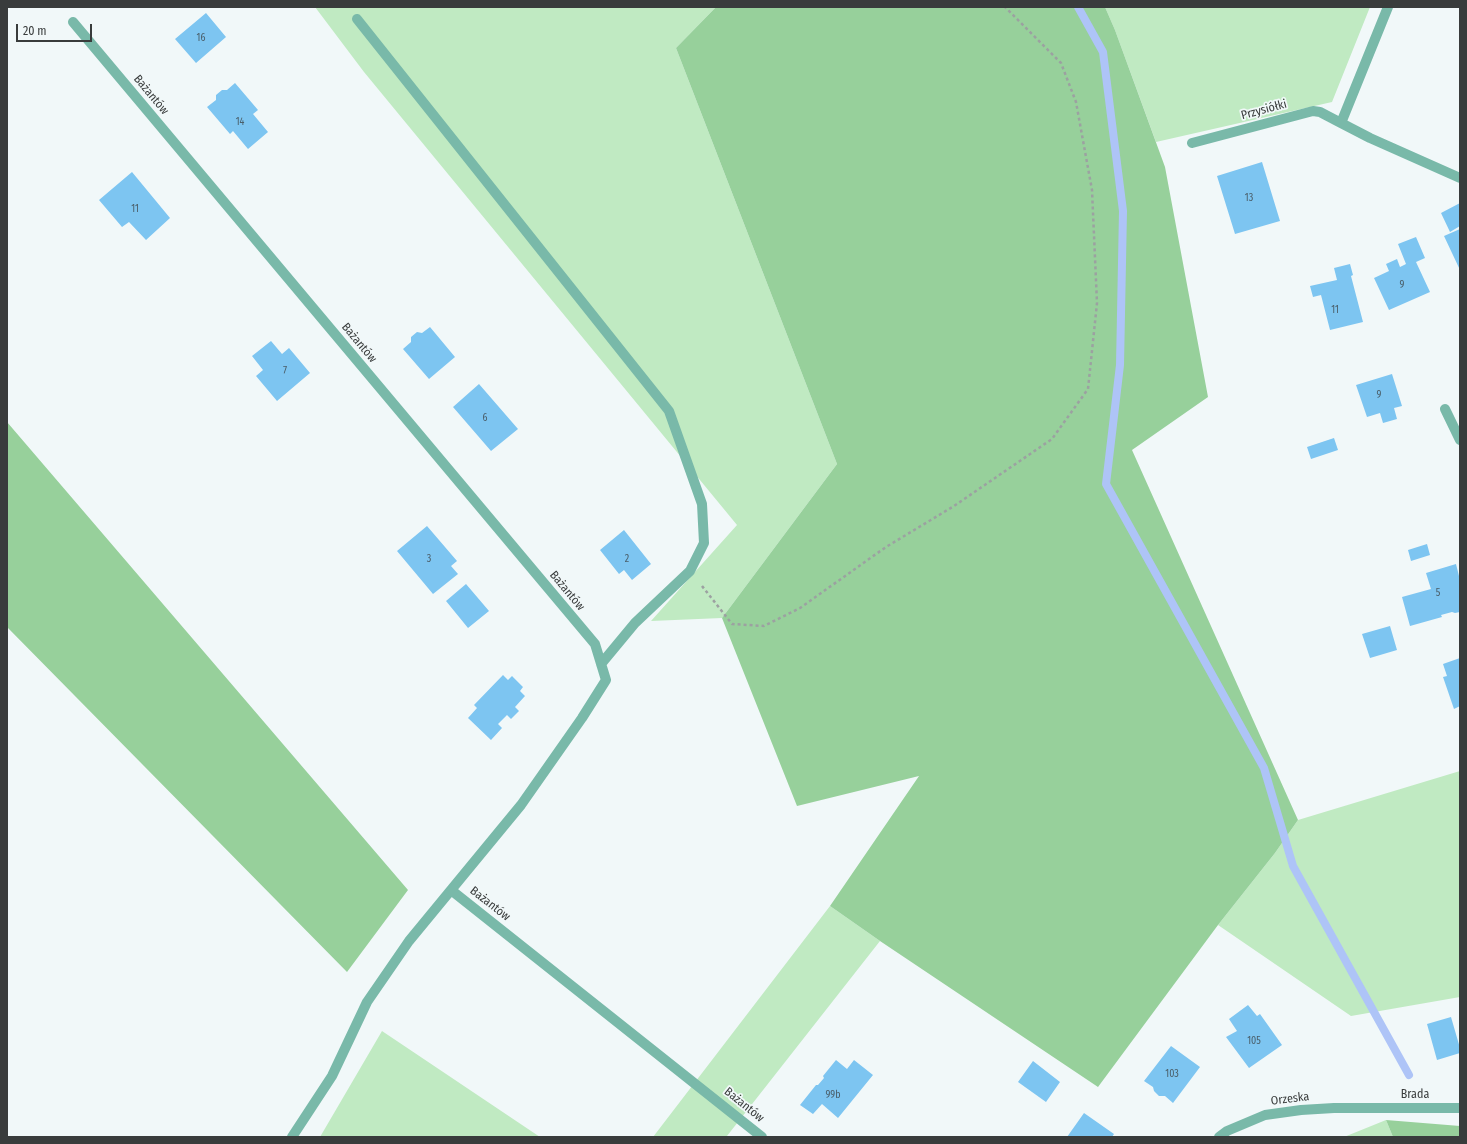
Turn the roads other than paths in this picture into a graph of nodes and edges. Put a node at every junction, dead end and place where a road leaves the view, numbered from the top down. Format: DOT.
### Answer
graph roads {
  1 [pos="1388,7"];
  2 [pos="357,20"];
  3 [pos="73,22"];
  4 [pos="1341,123"];
  5 [pos="1192,143"];
  6 [pos="1460,178"];
  7 [pos="1445,409"];
  8 [pos="1460,440"];
  9 [pos="601,664"];
  10 [pos="451,890"];
  11 [pos="1370,1108"];
  12 [pos="1460,1108"];
  13 [pos="292,1137"];
  14 [pos="762,1137"];
  15 [pos="1219,1137"];
  1 -- 4 [label="street"];
  2 -- 9 [label="street"];
  3 -- 9 [label="street, Bażantów"];
  4 -- 5 [label="street, Przysiółki"];
  4 -- 6 [label="street, Przysiółki"];
  7 -- 8 [label="street"];
  9 -- 10 [label="street, Bażantów"];
  10 -- 13 [label="street"];
  10 -- 14 [label="street, Bażantów"];
  11 -- 12 [label="street, Brada"];
  11 -- 15 [label="street, Orzeska"];
}
